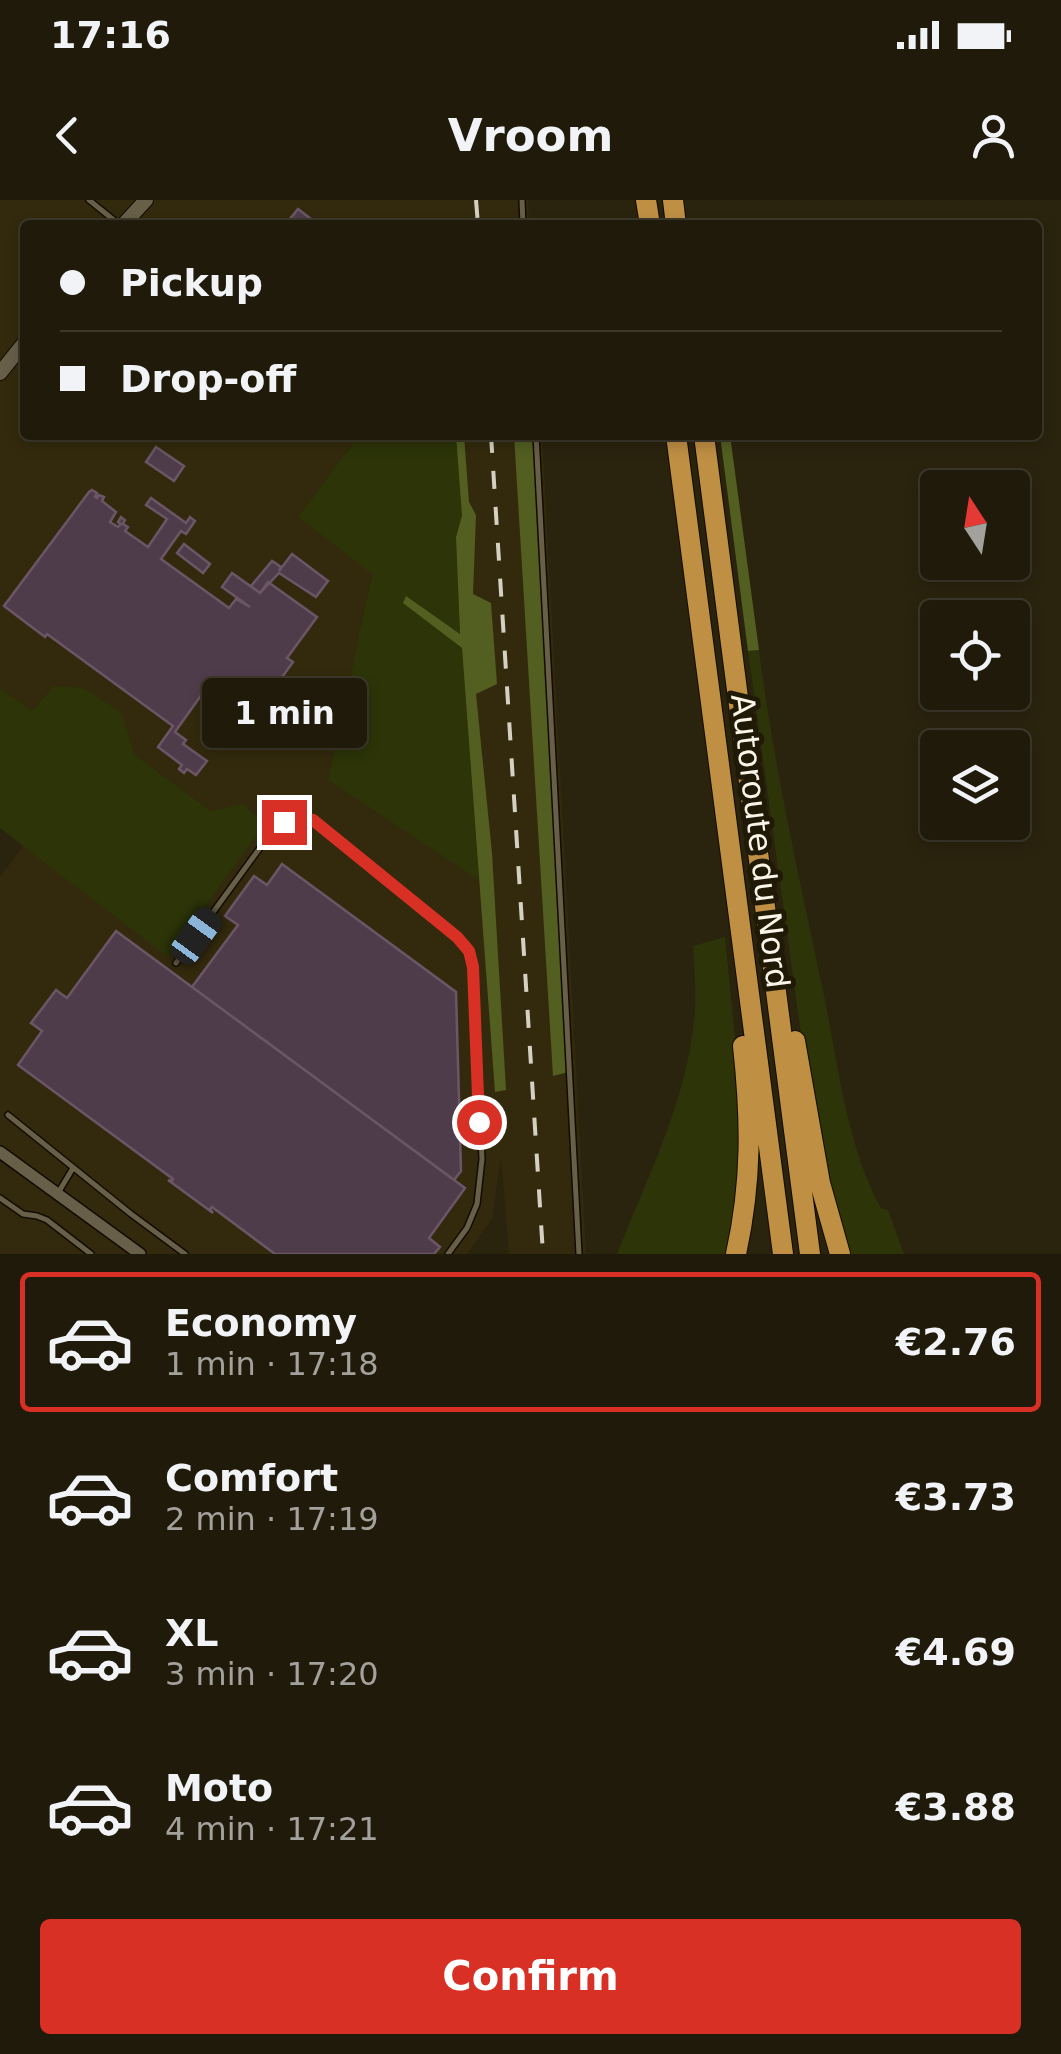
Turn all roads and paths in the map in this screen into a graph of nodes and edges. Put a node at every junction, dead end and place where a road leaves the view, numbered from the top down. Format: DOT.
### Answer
graph roads {
  1 [pos="89,200"];
  2 [pos="146,200"];
  3 [pos="115,220"];
  4 [pos="126,220"];
  5 [pos="20,348"];
  6 [pos="0,374"];
  7 [pos="536,440"];
  8 [pos="677,440"];
  9 [pos="705,440"];
  10 [pos="176,963"];
  11 [pos="745,964"];
  12 [pos="776,988"];
  13 [pos="8,1115"];
  14 [pos="0,1152"];
  15 [pos="74,1168"];
  16 [pos="58,1193"];
  17 [pos="0,1198"];
  18 [pos="91,1254"];
  19 [pos="140,1254"];
  20 [pos="186,1254"];
  21 [pos="448,1254"];
  22 [pos="579,1254"];
  23 [pos="736,1254"];
  24 [pos="783,1254"];
  25 [pos="810,1254"];
  26 [pos="840,1254"];
  1 -- 3 [label="lane"];
  2 -- 4 [label="street"];
  5 -- 6 [label="street"];
  7 -- 22 [label="lane"];
  8 -- 11 [label="highway, Autoroute du Nord"];
  9 -- 12 [label="highway, Autoroute du Nord"];
  10 -- 21 [label="lane"];
  11 -- 23 [label="highway"];
  11 -- 24 [label="highway, Autoroute du Nord"];
  12 -- 25 [label="highway, Autoroute du Nord"];
  12 -- 26 [label="highway"];
  13 -- 15 [label="lane"];
  14 -- 16 [label="street"];
  15 -- 16 [label="lane"];
  15 -- 20 [label="lane"];
  16 -- 19 [label="street"];
  17 -- 18 [label="lane"];
}
